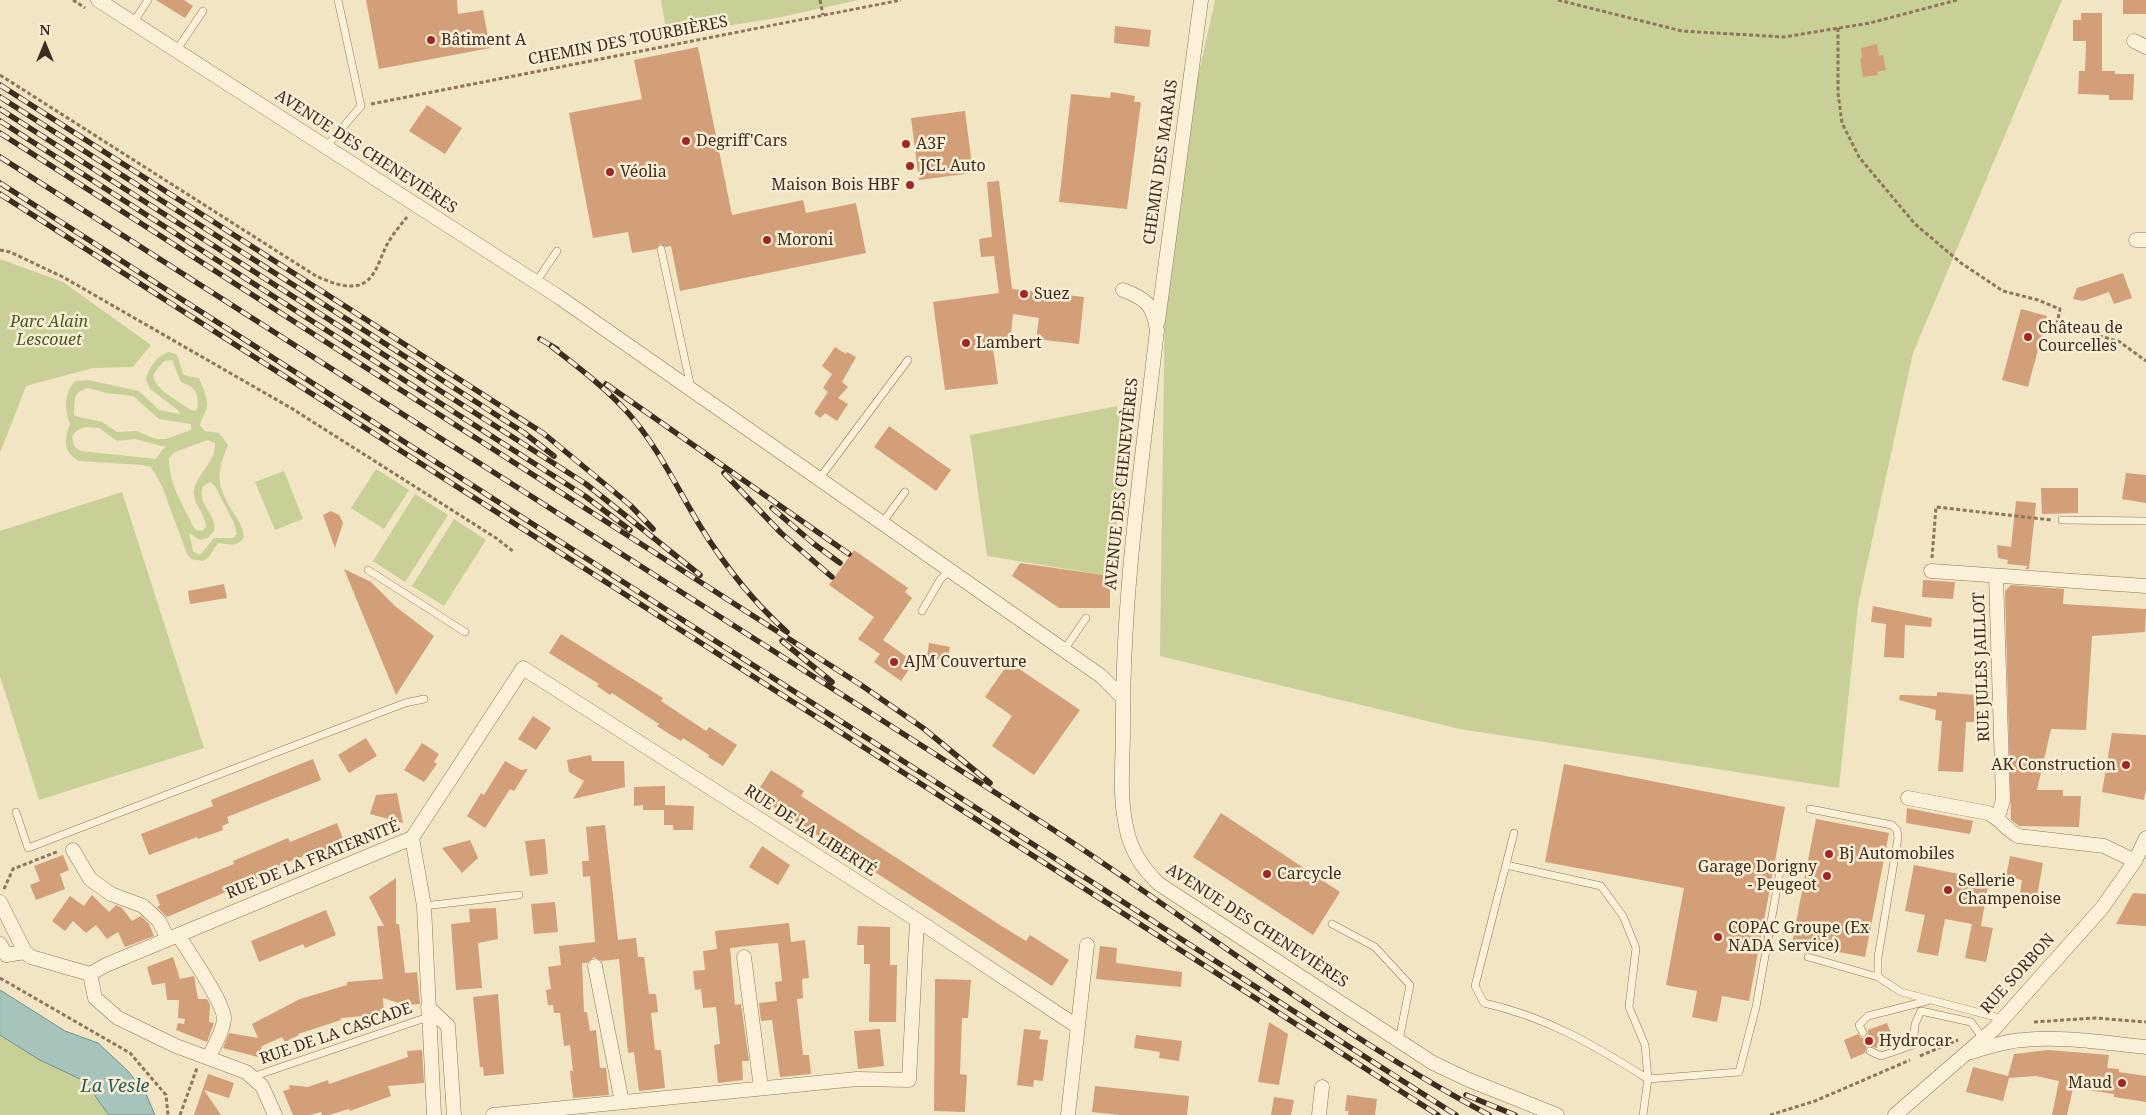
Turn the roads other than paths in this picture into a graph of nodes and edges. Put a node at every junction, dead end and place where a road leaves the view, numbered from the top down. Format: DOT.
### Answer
graph roads {
  1 [pos="148,0"];
  2 [pos="338,0"];
  3 [pos="1200,0"];
  4 [pos="93,5"];
  5 [pos="203,11"];
  6 [pos="133,23"];
  7 [pos="176,51"];
  8 [pos="326,147"];
  9 [pos="661,249"];
  10 [pos="557,251"];
  11 [pos="536,282"];
  12 [pos="1123,290"];
  13 [pos="1157,330"];
  14 [pos="908,360"];
  15 [pos="691,388"];
  16 [pos="819,479"];
  17 [pos="905,492"];
  18 [pos="2062,520"];
  19 [pos="2146,521"];
  20 [pos="882,523"];
  21 [pos="368,570"];
  22 [pos="950,570"];
  23 [pos="1931,571"];
  24 [pos="1996,576"];
  25 [pos="2146,586"];
  26 [pos="922,611"];
  27 [pos="1086,618"];
  28 [pos="465,632"];
  29 [pos="1064,650"];
  30 [pos="523,668"];
  31 [pos="1123,698"];
  32 [pos="424,699"];
  33 [pos="1908,798"];
  34 [pos="1810,809"];
  35 [pos="16,812"];
  36 [pos="1998,817"];
  37 [pos="1514,833"];
  38 [pos="412,838"];
  39 [pos="2146,838"];
  40 [pos="74,850"];
  41 [pos="2135,861"];
  42 [pos="1506,865"];
  43 [pos="1780,871"];
  44 [pos="519,895"];
  45 [pos="1,898"];
  46 [pos="424,906"];
  47 [pos="917,920"];
  48 [pos="1332,924"];
  49 [pos="173,937"];
  50 [pos="0,944"];
  51 [pos="1087,945"];
  52 [pos="26,952"];
  53 [pos="744,957"];
  54 [pos="1808,957"];
  55 [pos="595,966"];
  56 [pos="90,974"];
  57 [pos="1878,977"];
  58 [pos="1930,1000"];
  59 [pos="428,1012"];
  60 [pos="2002,1019"];
  61 [pos="1078,1027"];
  62 [pos="1863,1032"];
  63 [pos="1399,1040"];
  64 [pos="1981,1041"];
  65 [pos="2146,1047"];
  66 [pos="1870,1051"];
  67 [pos="1968,1053"];
  68 [pos="204,1057"];
  69 [pos="252,1077"];
  70 [pos="1648,1079"];
  71 [pos="1322,1087"];
  72 [pos="761,1088"];
  73 [pos="622,1102"];
  74 [pos="275,1115"];
  75 [pos="434,1115"];
  76 [pos="454,1115"];
  77 [pos="493,1115"];
  78 [pos="1068,1115"];
  79 [pos="1319,1115"];
  80 [pos="1557,1115"];
  81 [pos="1643,1115"];
  82 [pos="1894,1115"];
  1 -- 6 [label="lane"];
  2 -- 8 [label="lane"];
  3 -- 13 [label="street, CHEMIN DES MARAIS"];
  4 -- 6 [label="street, AVENUE DES CHENEVIÈRES"];
  5 -- 7 [label="lane"];
  6 -- 7 [label="street, AVENUE DES CHENEVIÈRES"];
  7 -- 8 [label="street, AVENUE DES CHENEVIÈRES"];
  8 -- 11 [label="street, AVENUE DES CHENEVIÈRES"];
  9 -- 15 [label="lane"];
  10 -- 11 [label="lane"];
  11 -- 15 [label="street, AVENUE DES CHENEVIÈRES"];
  12 -- 13 [label="street, AVENUE DES CHENEVIÈRES"];
  13 -- 31 [label="street, AVENUE DES CHENEVIÈRES"];
  14 -- 16 [label="lane"];
  15 -- 16 [label="street, AVENUE DES CHENEVIÈRES"];
  16 -- 20 [label="street, AVENUE DES CHENEVIÈRES"];
  17 -- 20 [label="lane"];
  18 -- 19 [label="lane"];
  20 -- 22 [label="street, AVENUE DES CHENEVIÈRES"];
  21 -- 28 [label="lane"];
  22 -- 26 [label="lane"];
  22 -- 29 [label="street, AVENUE DES CHENEVIÈRES"];
  23 -- 24 [label="street, RUE JULES JAILLOT"];
  24 -- 25 [label="street, RUE JULES JAILLOT"];
  24 -- 36 [label="street, RUE JULES JAILLOT"];
  27 -- 29 [label="lane"];
  29 -- 31 [label="street, AVENUE DES CHENEVIÈRES"];
  30 -- 38 [label="street, RUE DE LA FRATERNITÉ"];
  30 -- 47 [label="street, RUE DE LA LIBERTÉ"];
  31 -- 63 [label="street, AVENUE DES CHENEVIÈRES"];
  32 -- 35 [label="lane"];
  33 -- 36 [label="street"];
  34 -- 57 [label="lane"];
  36 -- 41 [label="street"];
  37 -- 42 [label="lane"];
  38 -- 46 [label="street"];
  38 -- 49 [label="street, RUE DE LA FRATERNITÉ"];
  39 -- 41 [label="street, RUE SORBON"];
  40 -- 49 [label="street"];
  41 -- 60 [label="street, RUE SORBON"];
  42 -- 70 [label="lane"];
  42 -- 70 [label="lane"];
  43 -- 70 [label="lane"];
  44 -- 46 [label="lane"];
  45 -- 52 [label="street"];
  46 -- 59 [label="street"];
  47 -- 61 [label="street, RUE DE LA LIBERTÉ"];
  47 -- 72 [label="street"];
  48 -- 63 [label="lane"];
  49 -- 56 [label="street, RUE DE LA FRATERNITÉ"];
  49 -- 68 [label="street"];
  50 -- 52 [label="street"];
  51 -- 61 [label="street"];
  52 -- 56 [label="street"];
  53 -- 72 [label="street"];
  54 -- 57 [label="lane"];
  55 -- 73 [label="street"];
  56 -- 68 [label="street"];
  57 -- 58 [label="lane"];
  58 -- 60 [label="lane"];
  58 -- 62 [label="lane"];
  59 -- 69 [label="lane, RUE DE LA CASCADE"];
  59 -- 75 [label="street"];
  59 -- 76 [label="street"];
  60 -- 64 [label="street, RUE SORBON"];
  61 -- 78 [label="street"];
  63 -- 80 [label="street, AVENUE DES CHENEVIÈRES"];
  64 -- 66 [label="lane"];
  64 -- 67 [label="street, RUE SORBON"];
  65 -- 67 [label="street"];
  67 -- 82 [label="street, RUE SORBON"];
  68 -- 69 [label="street"];
  69 -- 74 [label="street"];
  70 -- 81 [label="lane"];
  71 -- 79 [label="street"];
  72 -- 73 [label="street"];
  73 -- 77 [label="street"];
}
